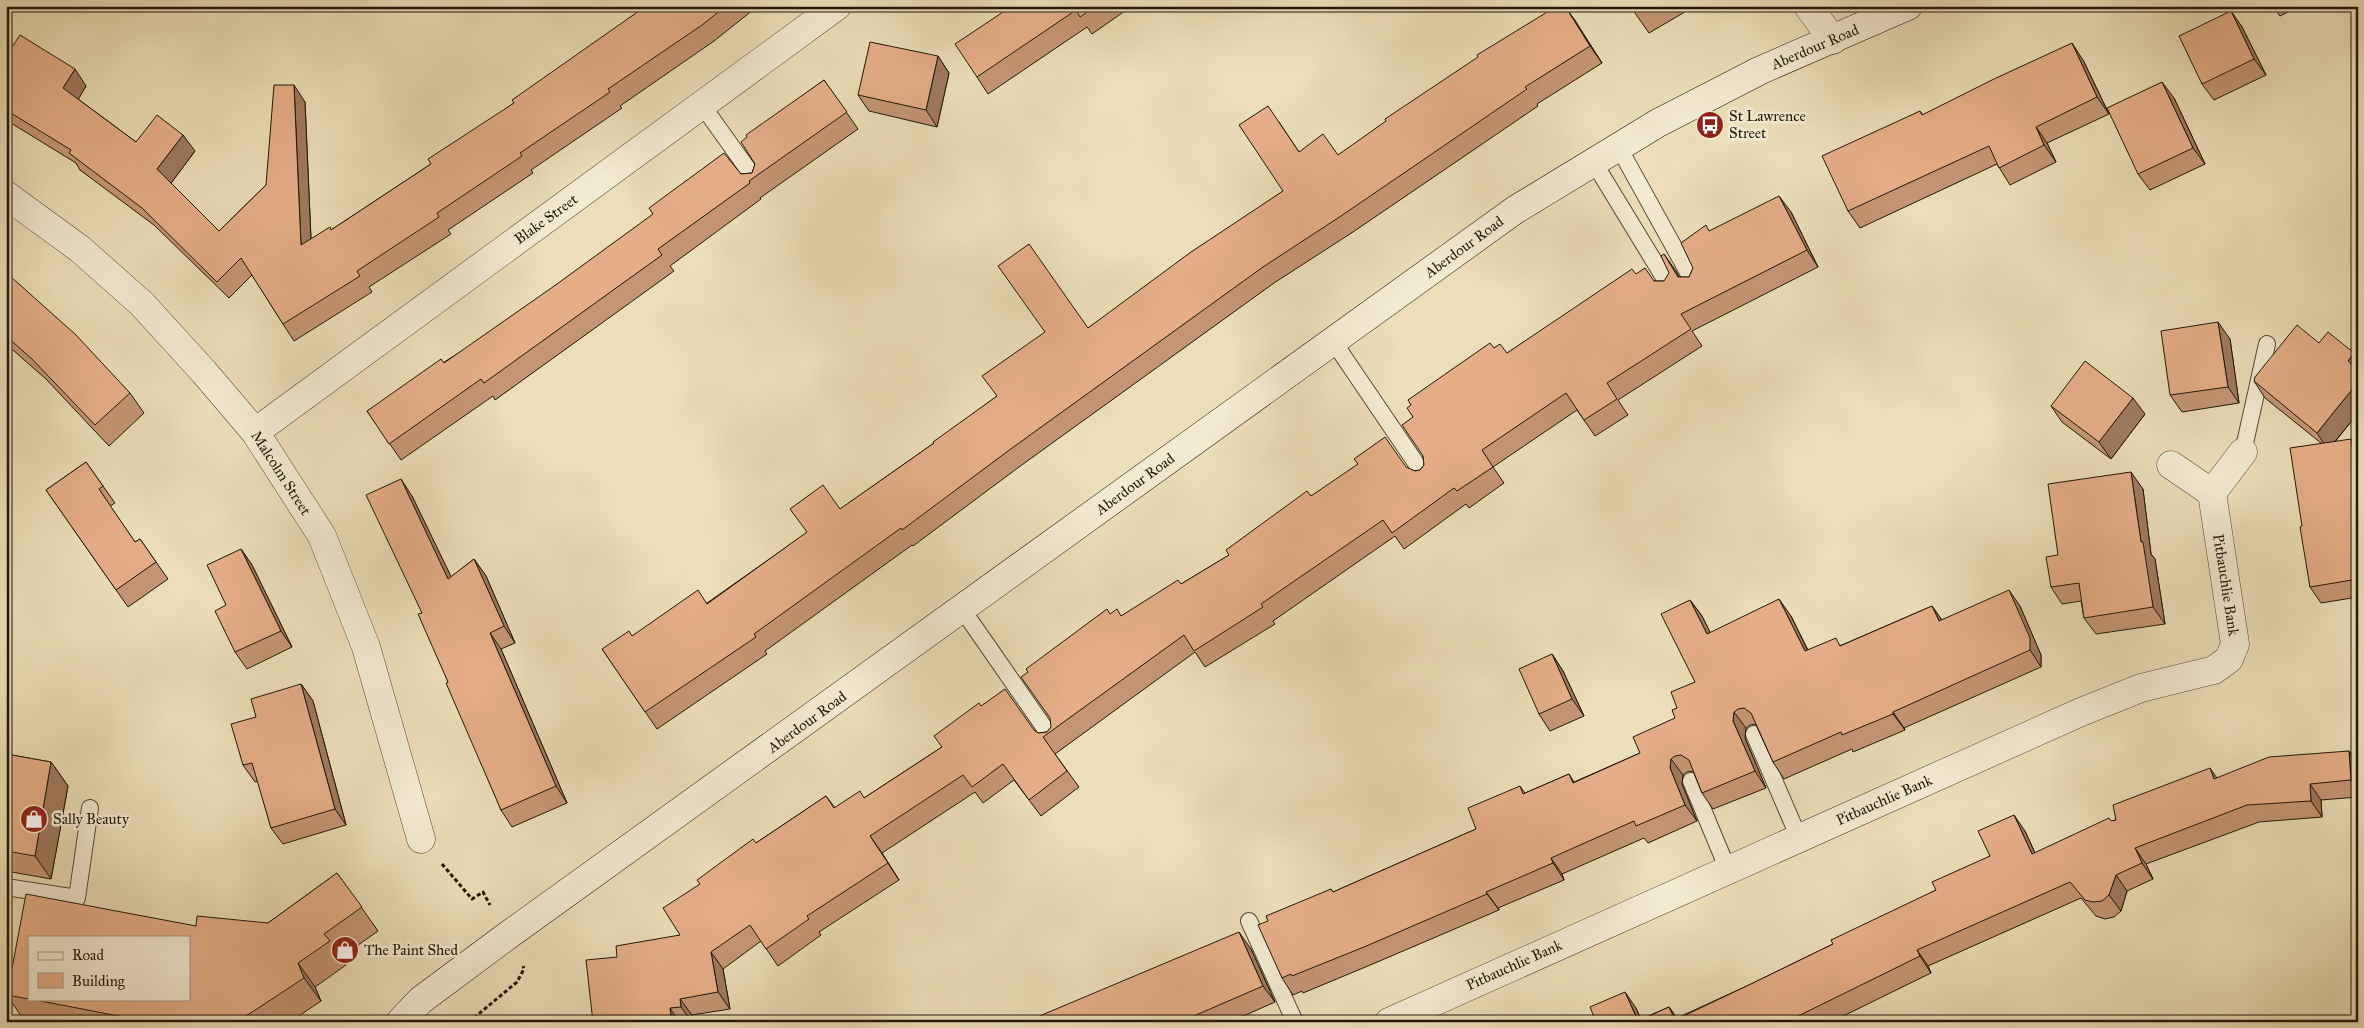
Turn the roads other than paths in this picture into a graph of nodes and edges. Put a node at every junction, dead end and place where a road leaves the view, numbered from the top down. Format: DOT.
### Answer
graph roads {
  1 [pos="837,6"];
  2 [pos="1808,6"];
  3 [pos="1908,6"];
  4 [pos="1833,40"];
  5 [pos="702,105"];
  6 [pos="1618,146"];
  7 [pos="1593,161"];
  8 [pos="757,182"];
  9 [pos="6,195"];
  10 [pos="1695,285"];
  11 [pos="1671,289"];
  12 [pos="1333,341"];
  13 [pos="2267,344"];
  14 [pos="255,432"];
  15 [pos="2243,452"];
  16 [pos="2171,465"];
  17 [pos="1426,478"];
  18 [pos="2212,493"];
  19 [pos="962,609"];
  20 [pos="1754,734"];
  21 [pos="1054,740"];
  22 [pos="1691,781"];
  23 [pos="90,808"];
  24 [pos="1799,838"];
  25 [pos="421,839"];
  26 [pos="1728,870"];
  27 [pos="6,887"];
  28 [pos="1249,921"];
  29 [pos="400,1022"];
  30 [pos="1295,1022"];
  31 [pos="1388,1022"];
  1 -- 5 [label="street, Blake Street"];
  2 -- 4 [label="street"];
  3 -- 4 [label="street, Aberdour Road"];
  4 -- 6 [label="street, Aberdour Road"];
  5 -- 8 [label="lane"];
  5 -- 14 [label="street, Blake Street"];
  6 -- 7 [label="street, Aberdour Road"];
  6 -- 10 [label="lane"];
  7 -- 11 [label="lane"];
  7 -- 12 [label="street, Aberdour Road"];
  9 -- 14 [label="street, Malcolm Street"];
  12 -- 17 [label="lane"];
  12 -- 19 [label="street, Aberdour Road"];
  13 -- 15 [label="lane"];
  14 -- 25 [label="street, Malcolm Street"];
  15 -- 18 [label="street"];
  16 -- 18 [label="street"];
  18 -- 24 [label="street, Pitbauchlie Bank"];
  19 -- 21 [label="lane"];
  19 -- 29 [label="street, Aberdour Road"];
  20 -- 24 [label="lane"];
  22 -- 26 [label="lane"];
  23 -- 27 [label="lane"];
  24 -- 26 [label="street, Pitbauchlie Bank"];
  26 -- 31 [label="street, Pitbauchlie Bank"];
  28 -- 30 [label="lane"];
}
